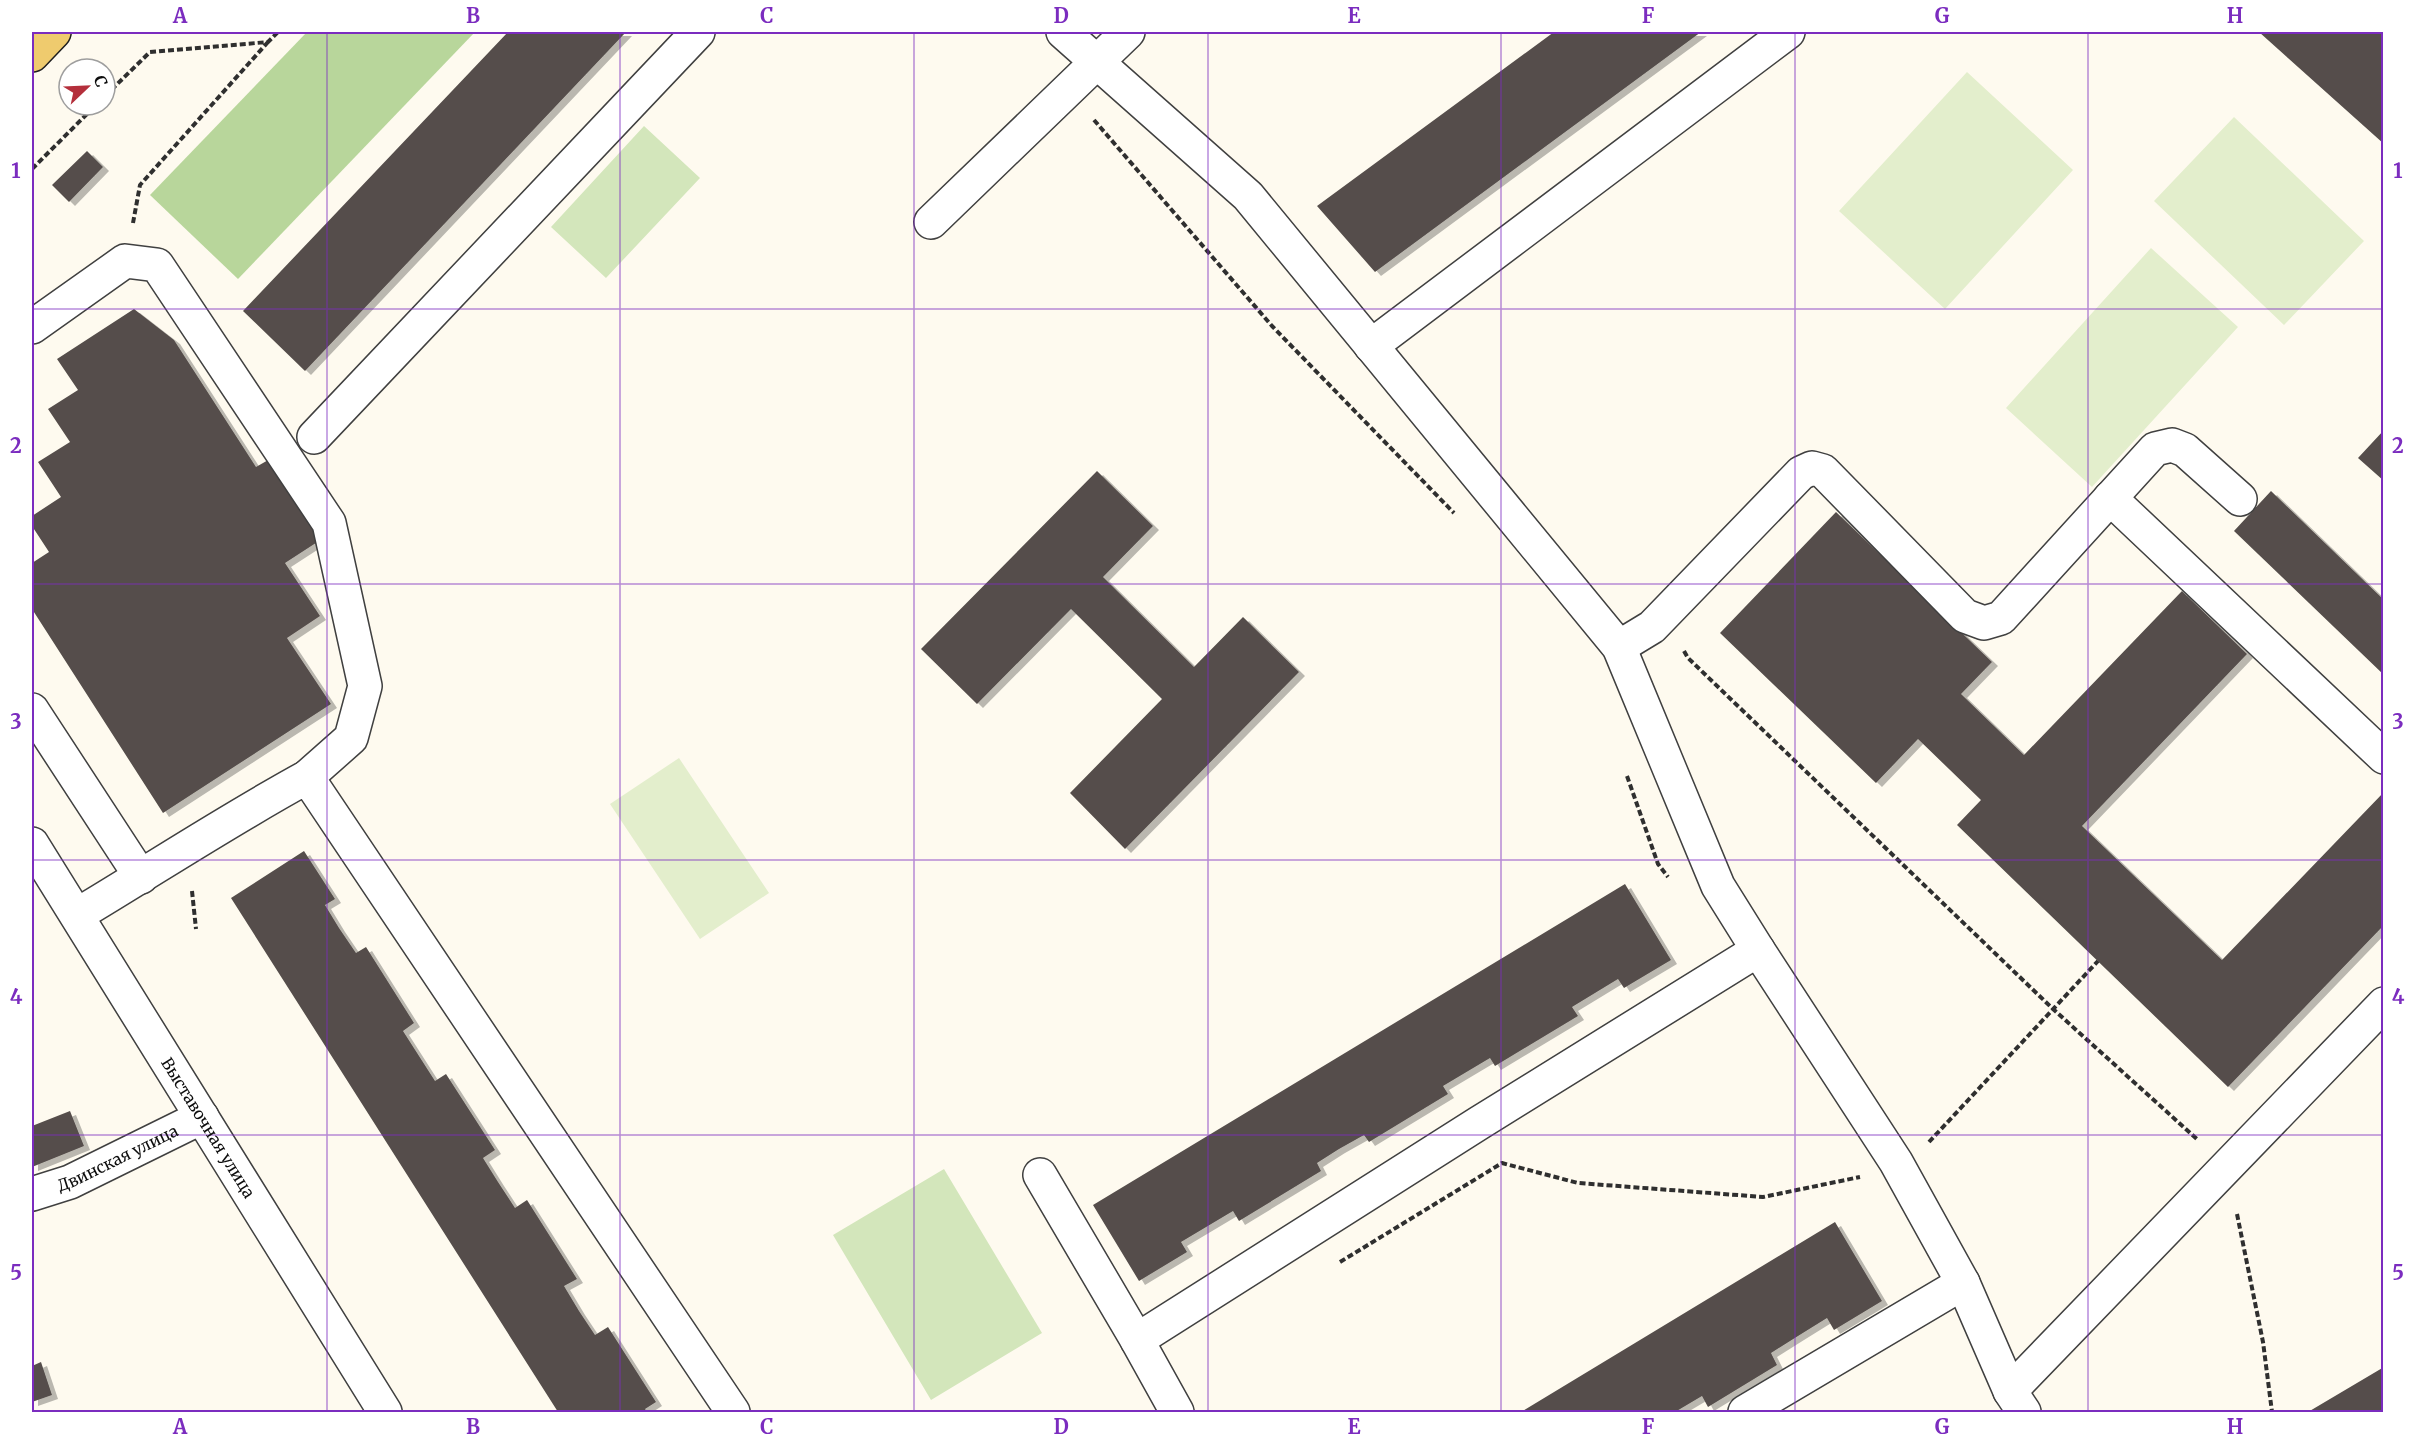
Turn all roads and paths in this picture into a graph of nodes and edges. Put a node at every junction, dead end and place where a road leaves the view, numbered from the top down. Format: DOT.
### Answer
graph roads {
  1 [pos="54,32"];
  2 [pos="278,32"];
  3 [pos="698,32"];
  4 [pos="1063,32"];
  5 [pos="1128,32"];
  6 [pos="1788,32"];
  7 [pos="268,42"];
  8 [pos="32,55"];
  9 [pos="1098,62"];
  10 [pos="117,84"];
  11 [pos="1068,91"];
  12 [pos="84,117"];
  13 [pos="32,169"];
  14 [pos="931,222"];
  15 [pos="125,261"];
  16 [pos="32,327"];
  17 [pos="1371,346"];
  18 [pos="314,437"];
  19 [pos="2110,498"];
  20 [pos="2240,499"];
  21 [pos="1461,521"];
  22 [pos="1666,612"];
  23 [pos="1618,647"];
  24 [pos="32,710"];
  25 [pos="2384,757"];
  26 [pos="1626,774"];
  27 [pos="307,777"];
  28 [pos="32,844"];
  29 [pos="141,877"];
  30 [pos="1672,881"];
  31 [pos="77,915"];
  32 [pos="1758,950"];
  33 [pos="2098,961"];
  34 [pos="2384,1004"];
  35 [pos="2053,1009"];
  36 [pos="202,1117"];
  37 [pos="1924,1147"];
  38 [pos="2227,1166"];
  39 [pos="1040,1175"];
  40 [pos="1870,1175"];
  41 [pos="32,1194"];
  42 [pos="1340,1262"];
  43 [pos="1963,1283"];
  44 [pos="1137,1340"];
  45 [pos="2017,1402"];
  46 [pos="385,1413"];
  47 [pos="733,1413"];
  48 [pos="1177,1413"];
  49 [pos="1745,1413"];
  50 [pos="2272,1413"];
  1 -- 8 [label="main road"];
  2 -- 7 [label="path"];
  3 -- 18 [label="street"];
  4 -- 9 [label="street"];
  5 -- 9 [label="street"];
  6 -- 17 [label="street"];
  7 -- 10 [label="path"];
  7 -- 15 [label="path"];
  9 -- 11 [label="street"];
  9 -- 17 [label="street"];
  11 -- 14 [label="street"];
  11 -- 21 [label="path"];
  12 -- 13 [label="path"];
  15 -- 16 [label="street"];
  15 -- 27 [label="street"];
  17 -- 23 [label="street"];
  19 -- 20 [label="street"];
  19 -- 22 [label="street"];
  19 -- 25 [label="street"];
  22 -- 23 [label="street"];
  22 -- 35 [label="path"];
  23 -- 32 [label="street"];
  24 -- 29 [label="street"];
  26 -- 30 [label="path"];
  27 -- 29 [label="street"];
  27 -- 47 [label="street"];
  28 -- 31 [label="street, Выставочная улица"];
  29 -- 31 [label="street"];
  31 -- 36 [label="street, Выставочная улица"];
  32 -- 43 [label="street"];
  32 -- 44 [label="street"];
  33 -- 35 [label="path"];
  34 -- 38 [label="street"];
  35 -- 37 [label="path"];
  35 -- 38 [label="path"];
  36 -- 41 [label="street, Двинская улица"];
  36 -- 46 [label="street, Выставочная улица"];
  38 -- 45 [label="street"];
  38 -- 50 [label="path"];
  39 -- 44 [label="street"];
  40 -- 42 [label="path"];
  43 -- 45 [label="street"];
  43 -- 49 [label="street"];
  44 -- 48 [label="street"];
}
